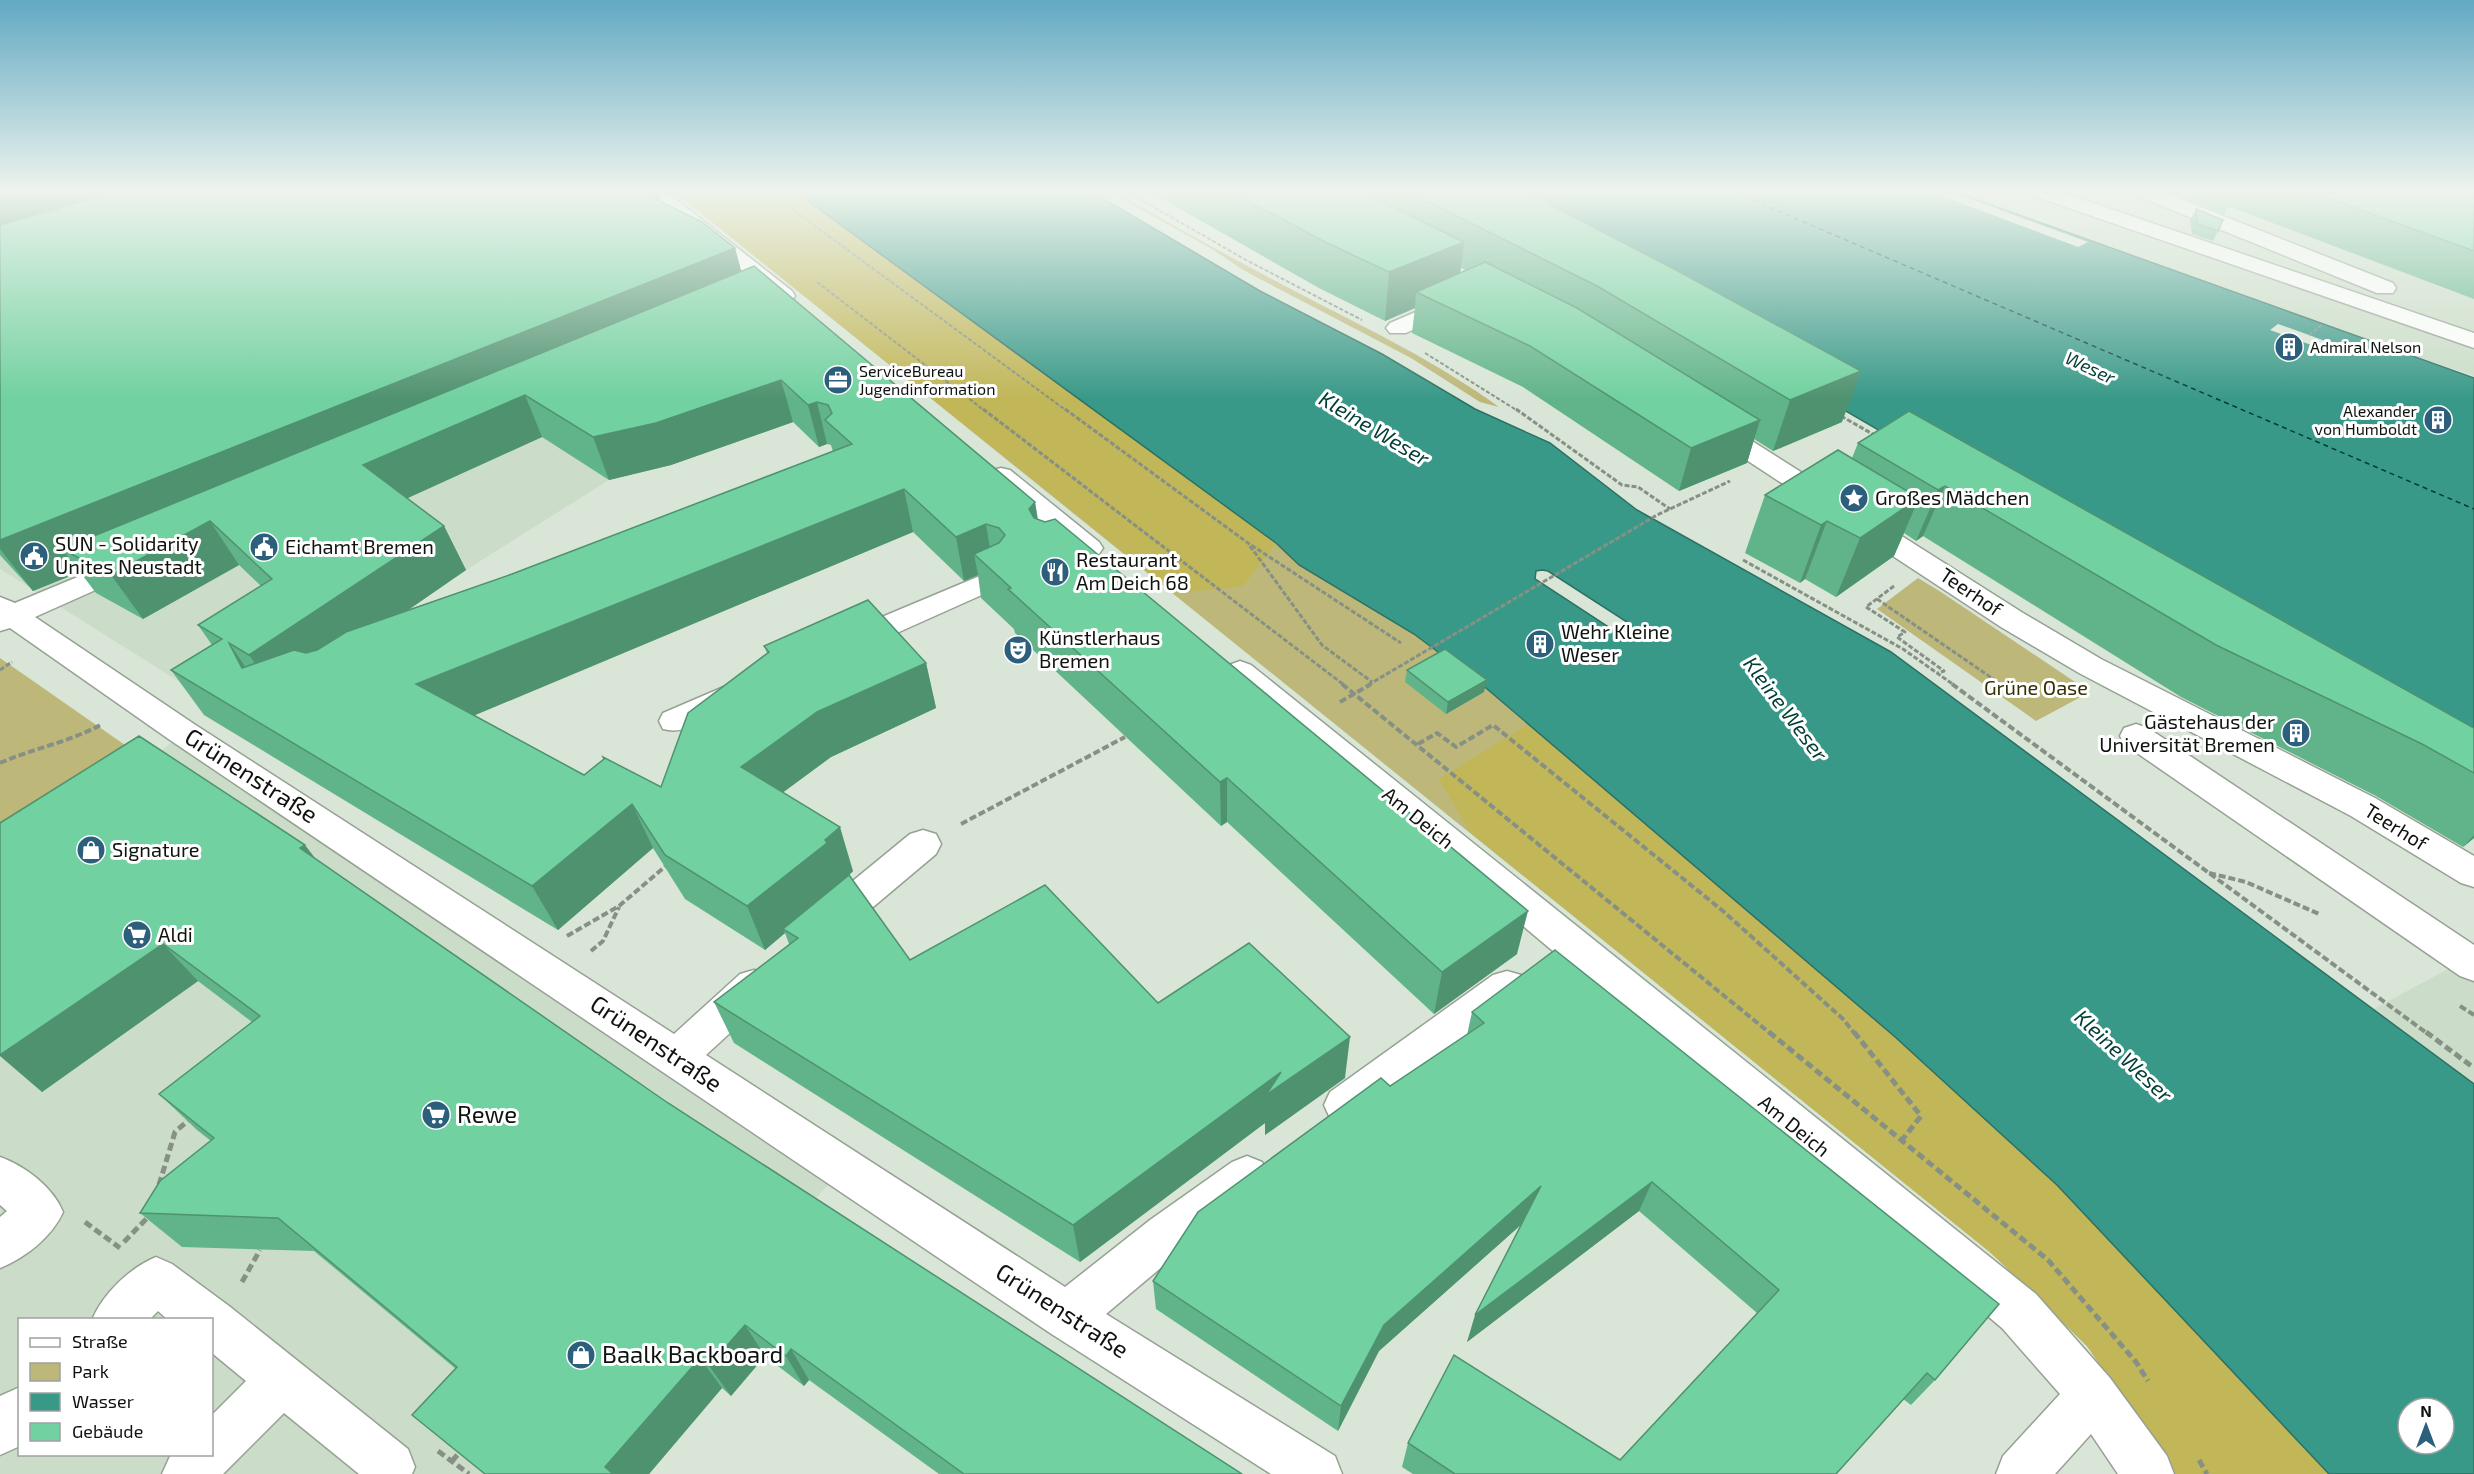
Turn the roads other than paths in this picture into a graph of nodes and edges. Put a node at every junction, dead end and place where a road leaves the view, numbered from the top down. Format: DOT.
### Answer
graph roads {
  1 [pos="730,262"];
  2 [pos="2244,262"];
  3 [pos="2321,262"];
  4 [pos="1452,274"];
  5 [pos="812,319"];
  6 [pos="2474,322"];
  7 [pos="1398,328"];
  8 [pos="2474,341"];
  9 [pos="1689,411"];
  10 [pos="972,453"];
  11 [pos="155,554"];
  12 [pos="1118,572"];
  13 [pos="994,579"];
  14 [pos="4,615"];
  15 [pos="825,653"];
  16 [pos="1220,656"];
  17 [pos="750,686"];
  18 [pos="675,721"];
  19 [pos="2136,736"];
  20 [pos="923,844"];
  21 [pos="2474,873"];
  22 [pos="1569,942"];
  23 [pos="2474,965"];
  24 [pos="676,1058"];
  25 [pos="0,1177"];
  26 [pos="0,1246"];
  27 [pos="1067,1316"];
  28 [pos="117,1318"];
  29 [pos="204,1318"];
  30 [pos="213,1324"];
  31 [pos="282,1380"];
  32 [pos="2093,1395"];
  33 [pos="18,1414"];
  34 [pos="0,1430"];
  35 [pos="213,1449"];
  36 [pos="206,1456"];
  37 [pos="187,1474"];
  38 [pos="384,1474"];
  39 [pos="1317,1474"];
  40 [pos="2021,1474"];
  41 [pos="2149,1474"];
  1 -- 5 [label="street"];
  2 -- 8 [label="street"];
  3 -- 6 [label="street"];
  4 -- 7 [label="street"];
  9 -- 21 [label="street, Teerhof"];
  10 -- 12 [label="street"];
  11 -- 14 [label="street"];
  13 -- 15 [label="street"];
  14 -- 24 [label="street, Grünenstraße"];
  16 -- 22 [label="street, Am Deich"];
  17 -- 18 [label="street"];
  19 -- 23 [label="street"];
  20 -- 24 [label="street"];
  22 -- 27 [label="street"];
  22 -- 32 [label="street, Am Deich"];
  24 -- 27 [label="street, Grünenstraße"];
  25 -- 26 [label="street"];
  27 -- 39 [label="street, Grünenstraße"];
  28 -- 29 [label="street"];
  30 -- 31 [label="street"];
  31 -- 35 [label="street"];
  31 -- 38 [label="street"];
  32 -- 40 [label="street"];
  32 -- 41 [label="street, Am Deich"];
  33 -- 34 [label="street"];
  36 -- 37 [label="street"];
}
